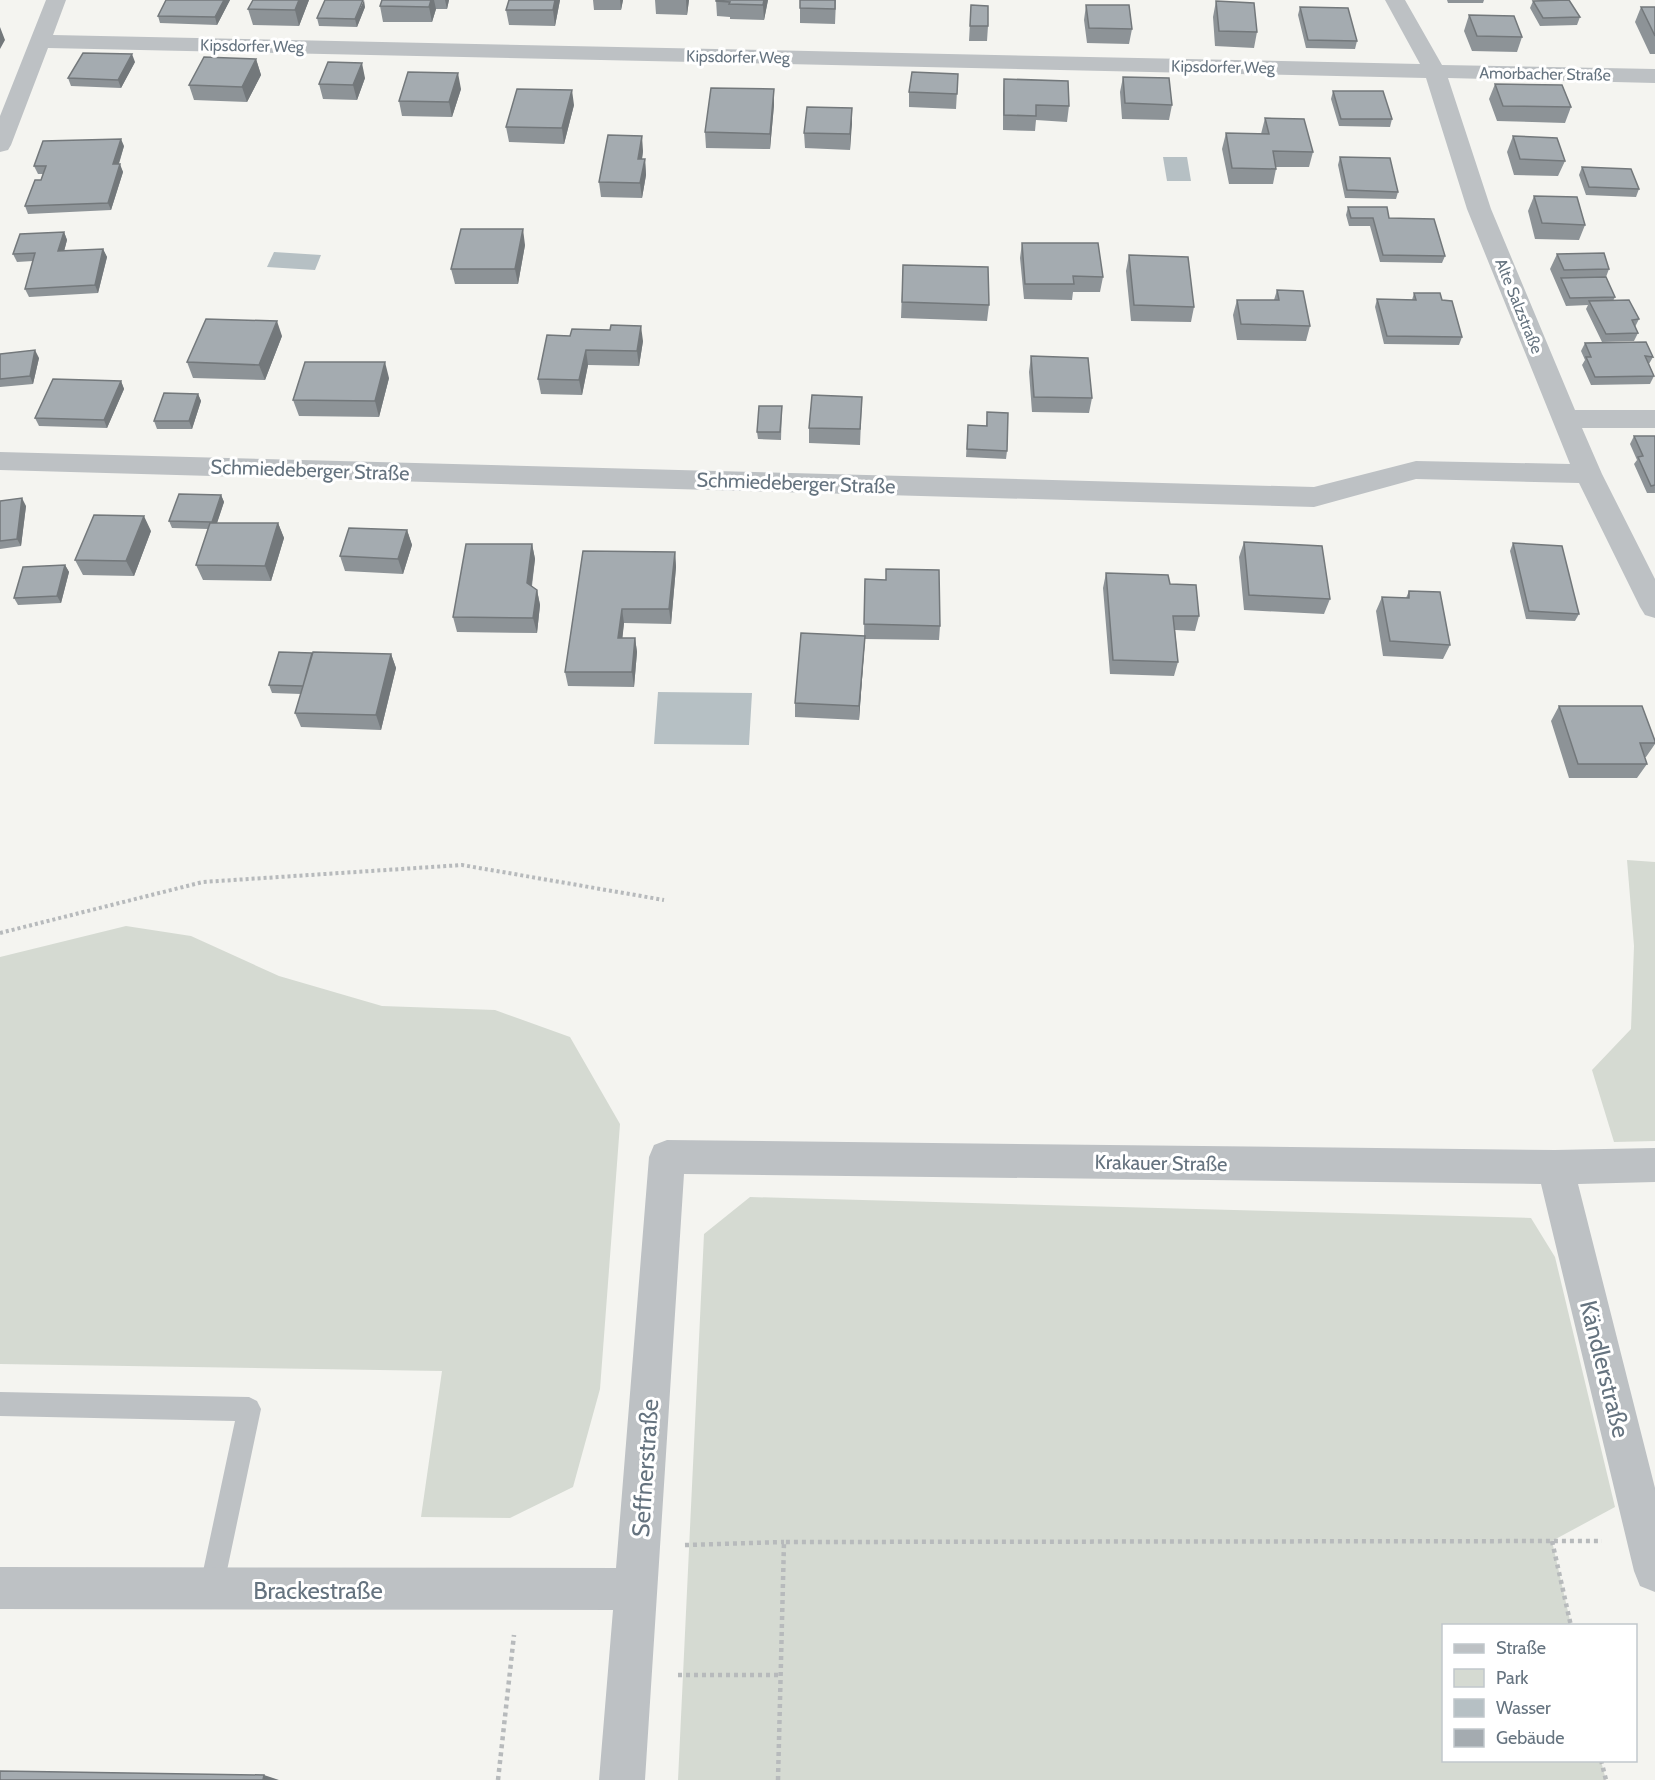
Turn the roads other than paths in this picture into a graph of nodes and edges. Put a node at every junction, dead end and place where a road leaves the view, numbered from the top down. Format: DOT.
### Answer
graph roads {
  1 [pos="56,0"];
  2 [pos="1395,0"];
  3 [pos="40,41"];
  4 [pos="1435,72"];
  5 [pos="1655,76"];
  6 [pos="0,146"];
  7 [pos="1566,419"];
  8 [pos="1655,419"];
  9 [pos="0,461"];
  10 [pos="1588,474"];
  11 [pos="1655,607"];
  12 [pos="667,1157"];
  13 [pos="1655,1165"];
  14 [pos="1555,1167"];
  15 [pos="0,1404"];
  16 [pos="1651,1556"];
  17 [pos="0,1588"];
  18 [pos="637,1589"];
  19 [pos="212,1590"];
  20 [pos="622,1780"];
  1 -- 3 [label="street"];
  2 -- 4 [label="street, Alte Salzstraße"];
  3 -- 4 [label="street, Kipsdorfer Weg"];
  3 -- 6 [label="street"];
  4 -- 5 [label="street, Amorbacher Straße"];
  4 -- 7 [label="street, Alte Salzstraße"];
  7 -- 8 [label="street"];
  7 -- 10 [label="street, Alte Salzstraße"];
  9 -- 10 [label="street, Schmiedeberger Straße"];
  10 -- 11 [label="street, Alte Salzstraße"];
  12 -- 14 [label="street, Krakauer Straße"];
  12 -- 18 [label="street, Seffnerstraße"];
  13 -- 14 [label="street, Krakauer Straße"];
  14 -- 16 [label="street, Kändlerstraße"];
  15 -- 19 [label="lane"];
  17 -- 19 [label="street, Brackestraße"];
  18 -- 19 [label="street, Brackestraße"];
  18 -- 20 [label="street, Seffnerstraße"];
}
